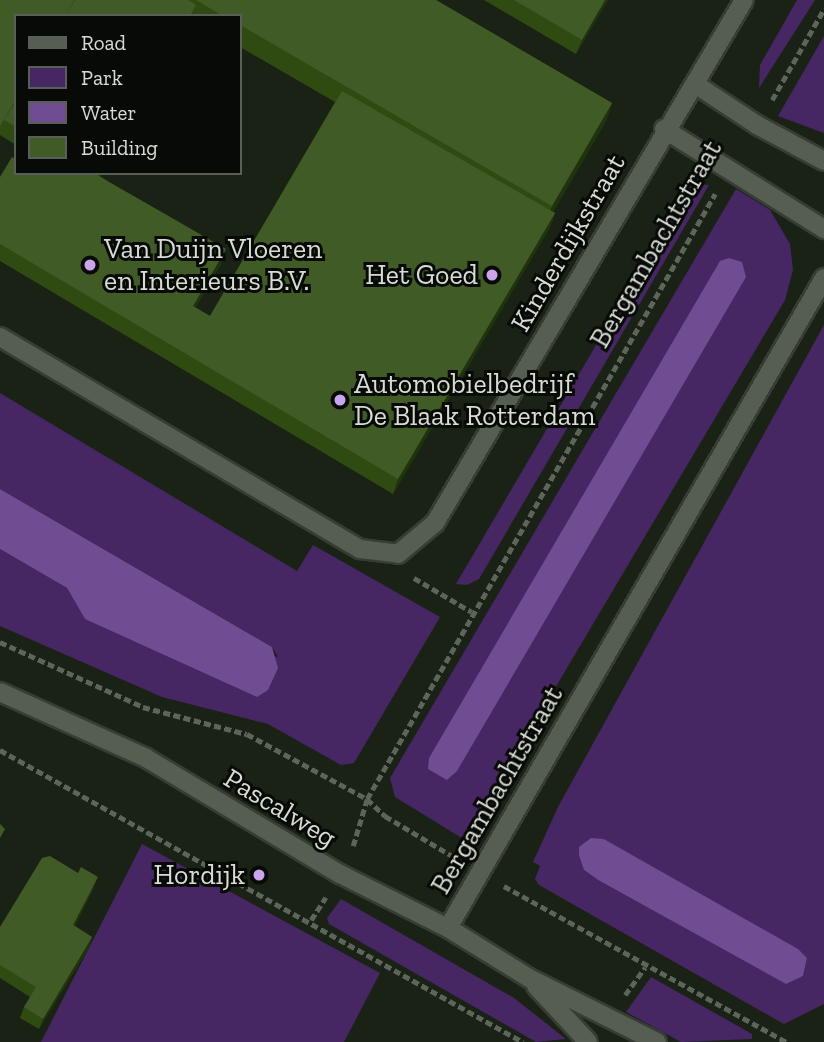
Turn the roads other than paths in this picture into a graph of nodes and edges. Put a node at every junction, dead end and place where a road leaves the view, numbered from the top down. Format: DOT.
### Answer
graph roads {
  1 [pos="744,0"];
  2 [pos="695,84"];
  3 [pos="664,129"];
  4 [pos="824,161"];
  5 [pos="824,229"];
  6 [pos="824,278"];
  7 [pos="0,337"];
  8 [pos="0,692"];
  9 [pos="448,928"];
  10 [pos="529,978"];
  11 [pos="588,1042"];
  12 [pos="657,1042"];
  1 -- 2 [label="street, Kinderdijkstraat"];
  2 -- 3 [label="street, Kinderdijkstraat"];
  2 -- 4 [label="street"];
  3 -- 5 [label="street"];
  3 -- 7 [label="street, Kinderdijkstraat"];
  6 -- 9 [label="street, Bergambachtstraat"];
  8 -- 9 [label="street, Pascalweg"];
  9 -- 10 [label="street, Pascalweg"];
  10 -- 11 [label="street, Pascalweg"];
  10 -- 12 [label="street, Pascalweg"];
}
